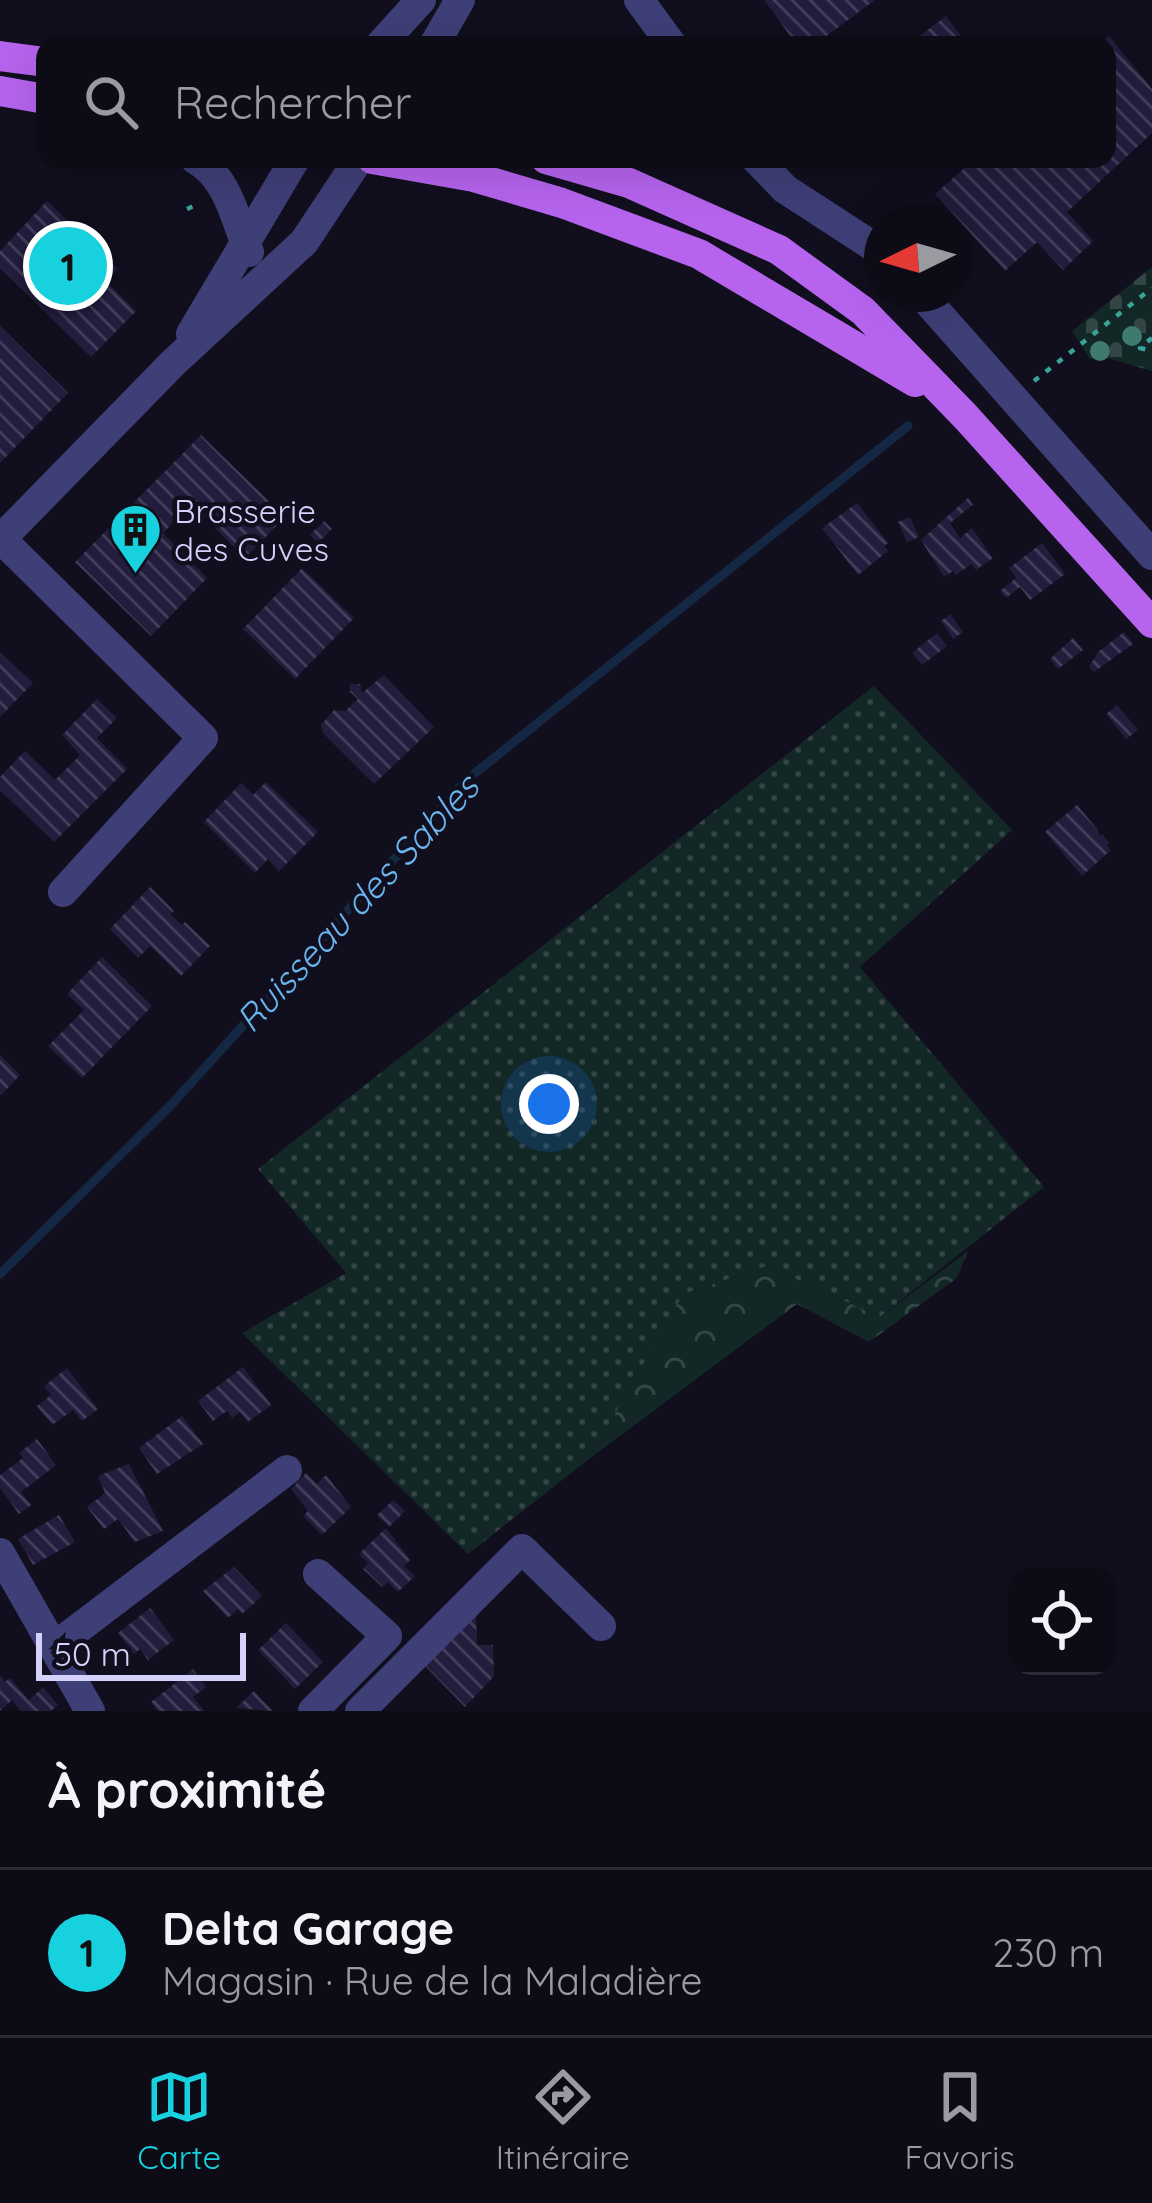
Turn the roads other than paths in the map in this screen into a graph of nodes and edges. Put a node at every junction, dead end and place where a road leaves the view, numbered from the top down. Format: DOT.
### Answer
graph roads {
  1 [pos="421,0"];
  2 [pos="462,0"];
  3 [pos="639,0"];
  4 [pos="388,36"];
  5 [pos="440,36"];
  6 [pos="460,36"];
  7 [pos="666,36"];
  8 [pos="0,56"];
  9 [pos="36,61"];
  10 [pos="209,168"];
  11 [pos="290,168"];
  12 [pos="353,168"];
  13 [pos="424,168"];
  14 [pos="577,168"];
  15 [pos="765,168"];
  16 [pos="864,240"];
  17 [pos="245,242"];
  18 [pos="262,279"];
  19 [pos="937,312"];
  20 [pos="173,363"];
  21 [pos="965,416"];
  22 [pos="0,540"];
  23 [pos="1152,555"];
  24 [pos="1152,623"];
  25 [pos="63,892"];
  26 [pos="287,1470"];
  27 [pos="0,1553"];
  28 [pos="318,1574"];
  29 [pos="601,1626"];
  30 [pos="54,1647"];
  31 [pos="90,1711"];
  32 [pos="313,1711"];
  33 [pos="360,1711"];
  1 -- 4 [label="street"];
  2 -- 5 [label="street"];
  2 -- 6 [label="street"];
  3 -- 7 [label="street"];
  8 -- 9 [label="main road"];
  10 -- 17 [label="street"];
  11 -- 17 [label="street"];
  12 -- 18 [label="street"];
  13 -- 21 [label="main road"];
  14 -- 21 [label="main road"];
  15 -- 16 [label="street"];
  17 -- 18 [label="street"];
  17 -- 20 [label="street"];
  18 -- 20 [label="street"];
  19 -- 23 [label="street"];
  20 -- 22 [label="street"];
  21 -- 24 [label="main road"];
  22 -- 25 [label="street"];
  26 -- 30 [label="street"];
  27 -- 30 [label="street"];
  28 -- 32 [label="street"];
  29 -- 33 [label="street"];
  30 -- 31 [label="street"];
}
